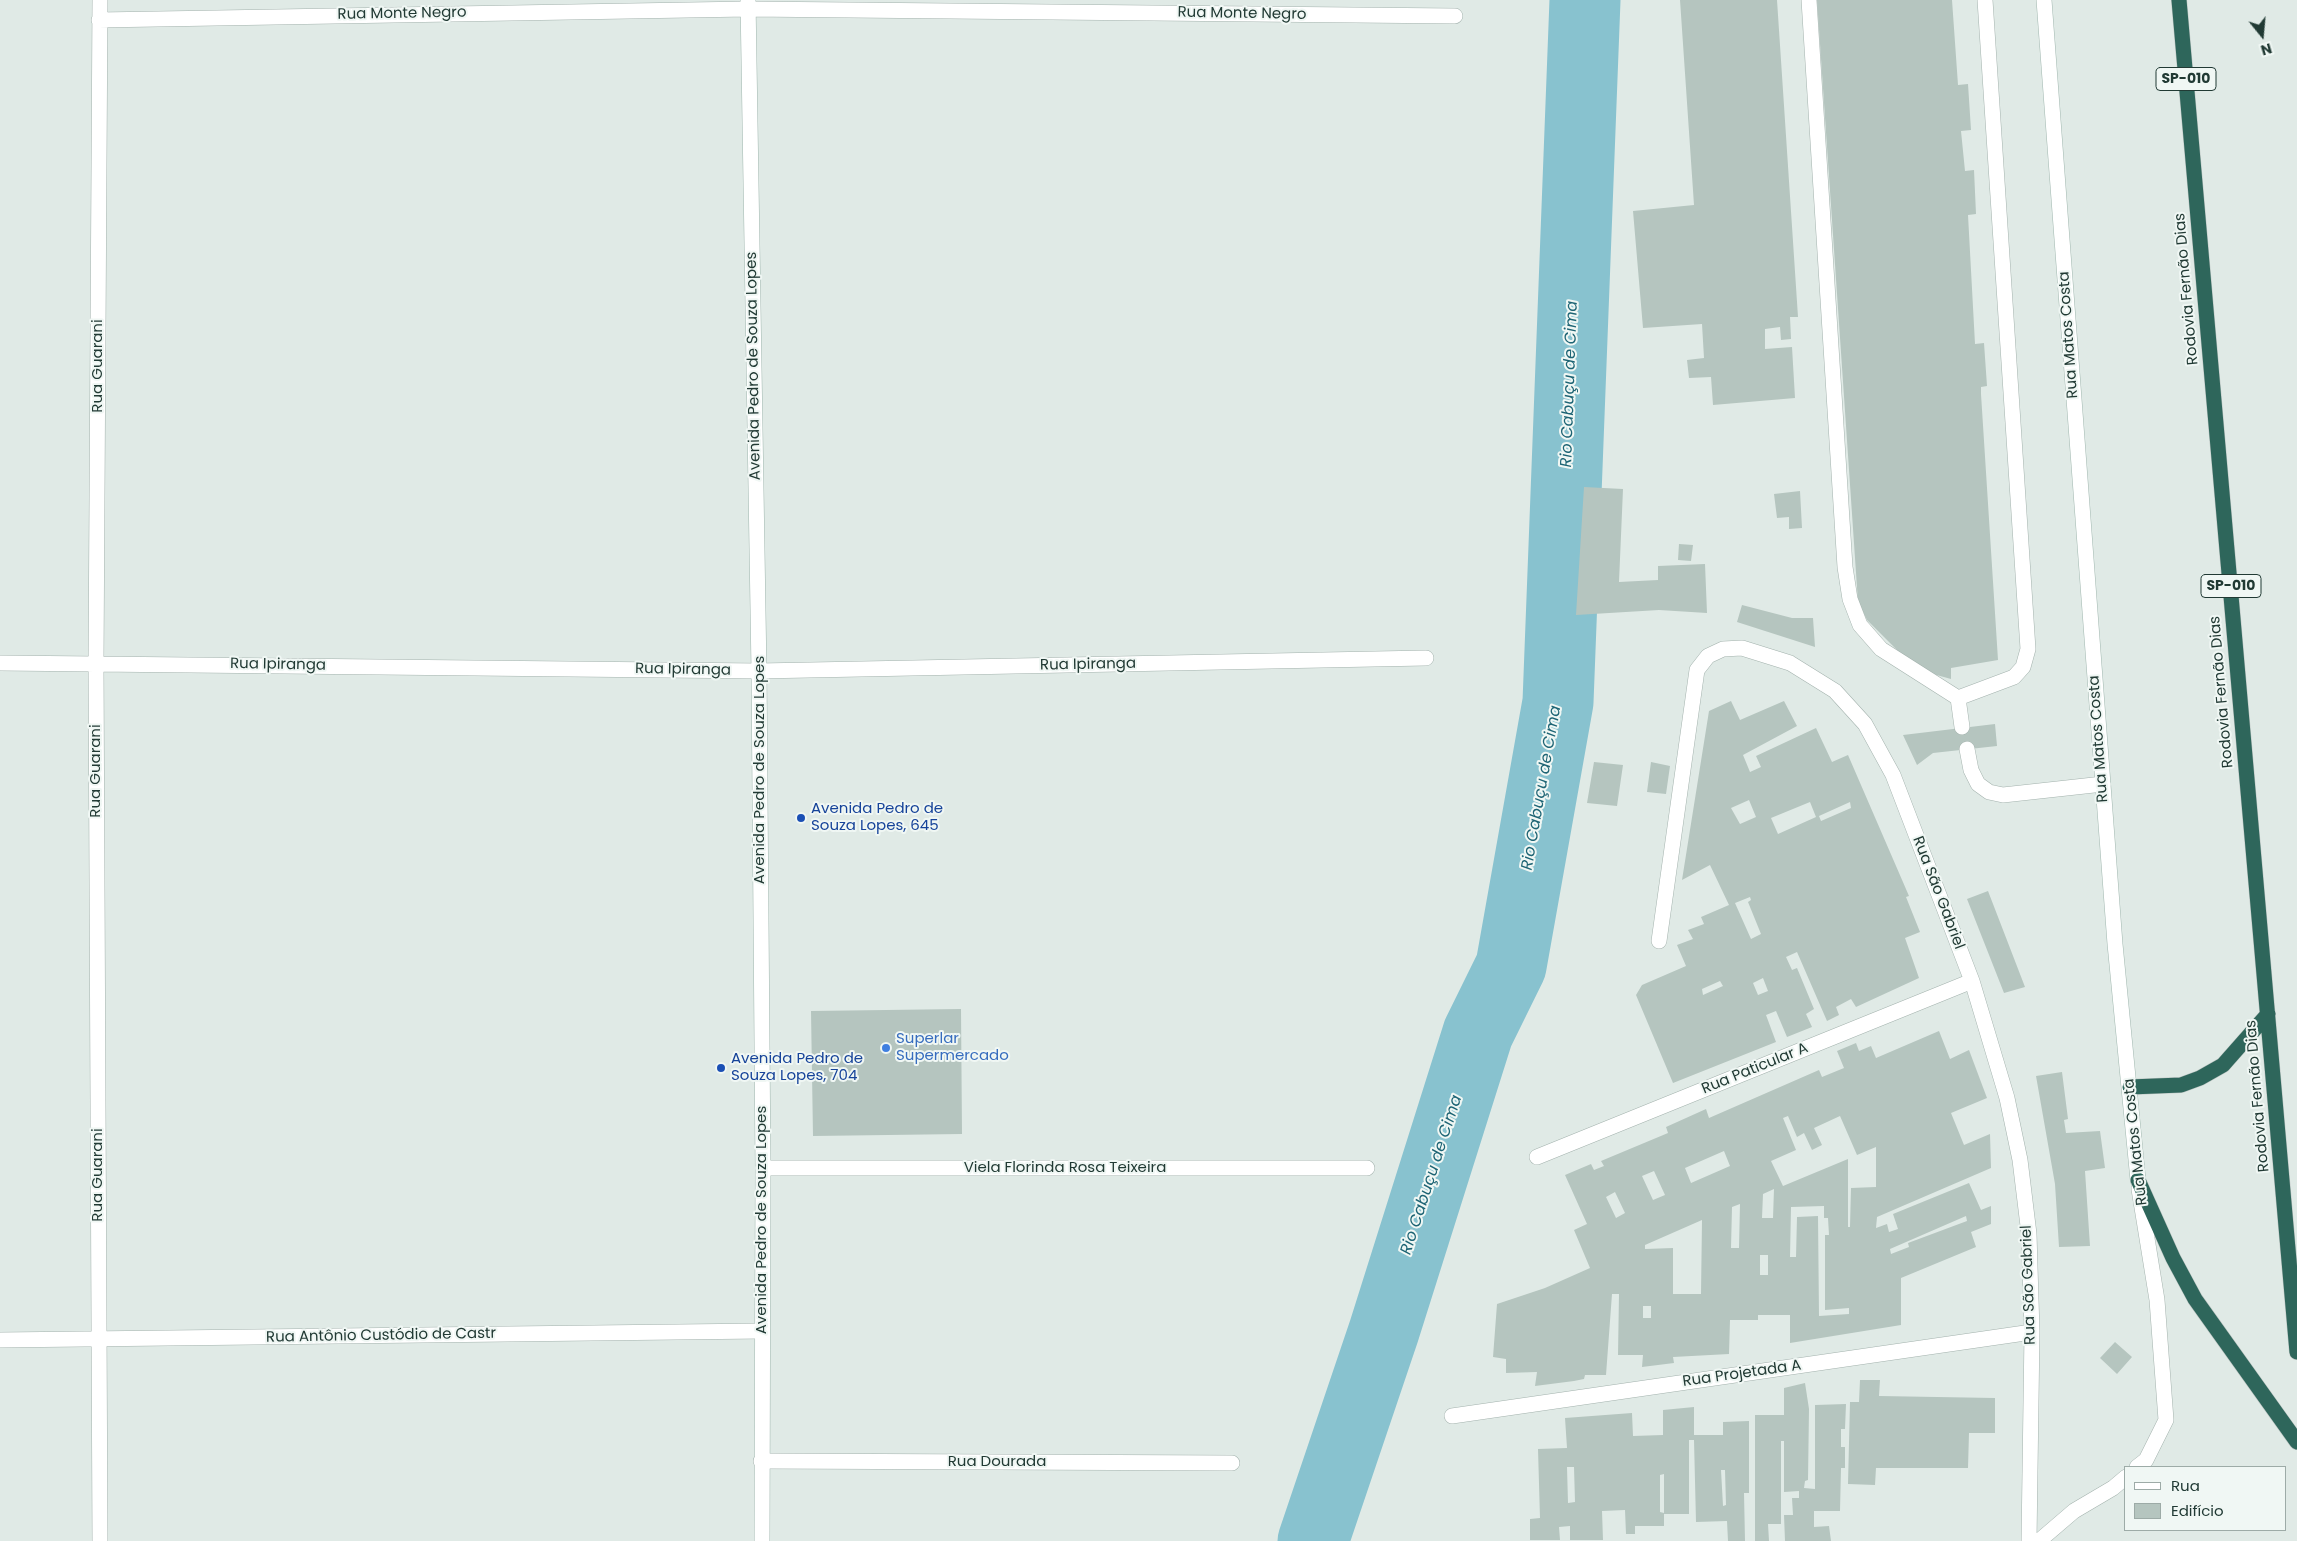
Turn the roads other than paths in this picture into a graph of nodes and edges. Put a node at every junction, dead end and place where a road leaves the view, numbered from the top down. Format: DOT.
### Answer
graph roads {
  1 [pos="100,0"];
  2 [pos="1809,0"];
  3 [pos="1986,0"];
  4 [pos="2044,0"];
  5 [pos="2179,0"];
  6 [pos="748,4"];
  7 [pos="1455,16"];
  8 [pos="100,20"];
  9 [pos="1426,658"];
  10 [pos="0,663"];
  11 [pos="96,663"];
  12 [pos="759,671"];
  13 [pos="1958,698"];
  14 [pos="1962,727"];
  15 [pos="1967,750"];
  16 [pos="2103,784"];
  17 [pos="1659,941"];
  18 [pos="1972,981"];
  19 [pos="2268,1014"];
  20 [pos="2130,1087"];
  21 [pos="1538,1157"];
  22 [pos="763,1168"];
  23 [pos="1367,1168"];
  24 [pos="2138,1180"];
  25 [pos="762,1331"];
  26 [pos="2032,1332"];
  27 [pos="0,1340"];
  28 [pos="98,1340"];
  29 [pos="2297,1352"];
  30 [pos="1452,1416"];
  31 [pos="2297,1442"];
  32 [pos="761,1460"];
  33 [pos="1232,1464"];
  34 [pos="2138,1466"];
  35 [pos="2124,1479"];
  36 [pos="100,1541"];
  37 [pos="762,1541"];
  38 [pos="2029,1541"];
  39 [pos="2039,1541"];
  1 -- 8 [label="street, Rua Guarani"];
  2 -- 13 [label="street"];
  3 -- 13 [label="street"];
  4 -- 16 [label="street, Rua Matos Costa"];
  5 -- 19 [label="highway, Rodovia Fernão Dias / SP-010"];
  6 -- 7 [label="street, Rua Monte Negro"];
  6 -- 8 [label="street, Rua Monte Negro"];
  6 -- 12 [label="street, Avenida Pedro de Souza Lopes"];
  8 -- 11 [label="street, Rua Guarani"];
  9 -- 12 [label="street, Rua Ipiranga"];
  10 -- 11 [label="street, Rua Ipiranga"];
  11 -- 12 [label="street, Rua Ipiranga"];
  11 -- 28 [label="street, Rua Guarani"];
  12 -- 22 [label="street, Avenida Pedro de Souza Lopes"];
  13 -- 14 [label="street"];
  15 -- 16 [label="street"];
  16 -- 20 [label="street, Rua Matos Costa"];
  17 -- 18 [label="street, Rua São Gabriel"];
  18 -- 21 [label="street, Rua Paticular A"];
  18 -- 26 [label="street, Rua São Gabriel"];
  19 -- 20 [label="highway"];
  19 -- 29 [label="highway, Rodovia Fernão Dias / SP-010"];
  20 -- 24 [label="street, Rua Matos Costa"];
  22 -- 23 [label="street, Viela Florinda Rosa Teixeira"];
  22 -- 25 [label="street, Avenida Pedro de Souza Lopes"];
  24 -- 31 [label="highway"];
  24 -- 34 [label="street, Rua Matos Costa"];
  25 -- 28 [label="street, Rua Antônio Custódio de Castr"];
  25 -- 32 [label="street, Avenida Pedro de Souza Lopes"];
  26 -- 30 [label="street, Rua Projetada A"];
  26 -- 38 [label="street, Rua São Gabriel"];
  27 -- 28 [label="street, Rua Antônio Custódio de Castr"];
  28 -- 36 [label="street, Rua Guarani"];
  32 -- 33 [label="street, Rua Dourada"];
  32 -- 37 [label="street, Avenida Pedro de Souza Lopes"];
  35 -- 39 [label="street"];
}
